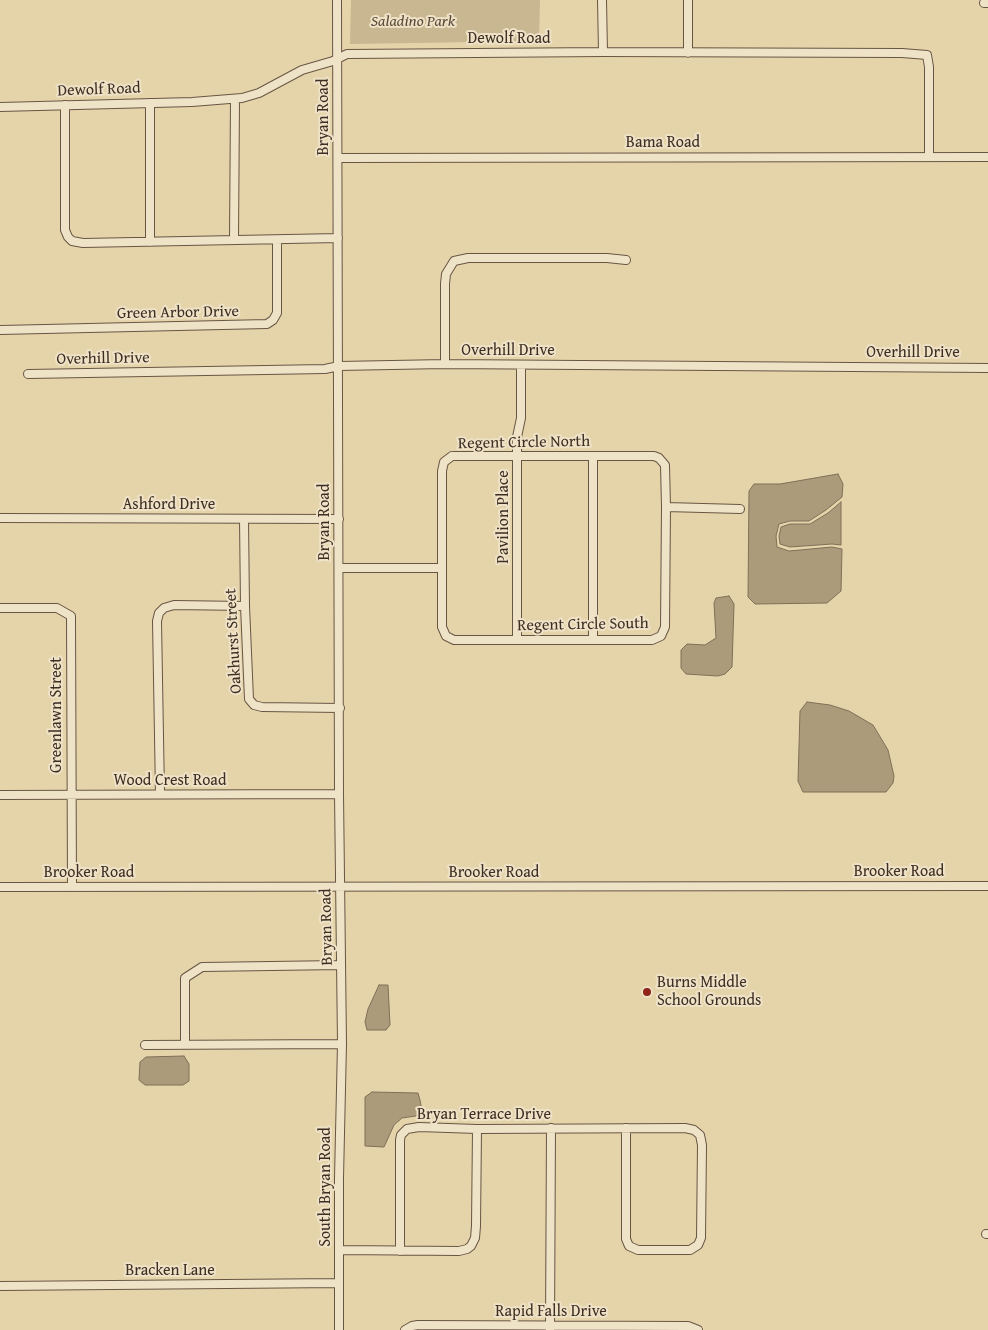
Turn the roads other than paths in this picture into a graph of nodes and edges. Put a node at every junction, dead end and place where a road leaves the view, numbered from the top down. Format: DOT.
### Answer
graph roads {
  1 [pos="337,0"];
  2 [pos="602,0"];
  3 [pos="688,0"];
  4 [pos="602,52"];
  5 [pos="688,53"];
  6 [pos="338,59"];
  7 [pos="235,99"];
  8 [pos="150,102"];
  9 [pos="65,105"];
  10 [pos="0,106"];
  11 [pos="929,156"];
  12 [pos="988,157"];
  13 [pos="338,158"];
  14 [pos="338,238"];
  15 [pos="234,240"];
  16 [pos="277,240"];
  17 [pos="150,242"];
  18 [pos="626,260"];
  19 [pos="0,330"];
  20 [pos="445,364"];
  21 [pos="521,365"];
  22 [pos="339,366"];
  23 [pos="988,368"];
  24 [pos="28,374"];
  25 [pos="517,456"];
  26 [pos="592,456"];
  27 [pos="666,507"];
  28 [pos="740,508"];
  29 [pos="0,518"];
  30 [pos="244,519"];
  31 [pos="339,519"];
  32 [pos="339,568"];
  33 [pos="442,568"];
  34 [pos="245,606"];
  35 [pos="0,608"];
  36 [pos="517,640"];
  37 [pos="593,640"];
  38 [pos="340,708"];
  39 [pos="0,794"];
  40 [pos="71,794"];
  41 [pos="160,794"];
  42 [pos="339,794"];
  43 [pos="340,886"];
  44 [pos="988,886"];
  45 [pos="0,887"];
  46 [pos="72,887"];
  47 [pos="340,965"];
  48 [pos="185,1044"];
  49 [pos="342,1044"];
  50 [pos="145,1045"];
  51 [pos="476,1128"];
  52 [pos="551,1128"];
  53 [pos="626,1128"];
  54 [pos="340,1250"];
  55 [pos="400,1251"];
  56 [pos="339,1283"];
  57 [pos="0,1286"];
  58 [pos="550,1328"];
  59 [pos="626,1328"];
  60 [pos="339,1330"];
  61 [pos="405,1330"];
  62 [pos="698,1330"];
  1 -- 6 [label="street, Bryan Road"];
  2 -- 4 [label="street"];
  3 -- 5 [label="street"];
  4 -- 5 [label="street, Dewolf Road"];
  4 -- 6 [label="street, Dewolf Road"];
  5 -- 11 [label="street, Dewolf Road"];
  6 -- 7 [label="street, Dewolf Road"];
  6 -- 13 [label="street, Bryan Road"];
  7 -- 8 [label="street, Dewolf Road"];
  7 -- 15 [label="street"];
  8 -- 9 [label="street, Dewolf Road"];
  8 -- 17 [label="street"];
  9 -- 10 [label="street, Dewolf Road"];
  9 -- 17 [label="street"];
  11 -- 12 [label="street, Bama Road"];
  11 -- 13 [label="street, Bama Road"];
  13 -- 14 [label="street, Bryan Road"];
  14 -- 16 [label="street"];
  14 -- 22 [label="street, Bryan Road"];
  15 -- 16 [label="street"];
  15 -- 17 [label="street"];
  16 -- 19 [label="street, Green Arbor Drive"];
  18 -- 20 [label="street"];
  20 -- 21 [label="street, Overhill Drive"];
  20 -- 22 [label="street, Overhill Drive"];
  21 -- 23 [label="street, Overhill Drive"];
  21 -- 25 [label="street, Pavilion Place"];
  22 -- 24 [label="street, Overhill Drive"];
  22 -- 31 [label="street, Bryan Road"];
  25 -- 26 [label="street, Regent Circle North"];
  25 -- 33 [label="street, Regent Circle North"];
  25 -- 36 [label="street, Pavilion Place"];
  26 -- 27 [label="street, Regent Circle North"];
  26 -- 37 [label="street"];
  27 -- 28 [label="street"];
  27 -- 37 [label="street, Regent Circle South"];
  29 -- 30 [label="street, Ashford Drive"];
  30 -- 31 [label="street, Ashford Drive"];
  30 -- 34 [label="street, Oakhurst Street"];
  31 -- 32 [label="street, Bryan Road"];
  32 -- 33 [label="street"];
  32 -- 38 [label="street, Bryan Road"];
  33 -- 36 [label="street, Regent Circle South"];
  34 -- 38 [label="street, Oakhurst Street"];
  34 -- 41 [label="street"];
  35 -- 40 [label="street, Greenlawn Street"];
  36 -- 37 [label="street, Regent Circle South"];
  38 -- 42 [label="street, Bryan Road"];
  39 -- 40 [label="street, Wood Crest Road"];
  40 -- 41 [label="street, Wood Crest Road"];
  40 -- 46 [label="street, Greenlawn Street"];
  41 -- 42 [label="street, Wood Crest Road"];
  42 -- 43 [label="street, Bryan Road"];
  43 -- 44 [label="street, Brooker Road"];
  43 -- 46 [label="street, Brooker Road"];
  43 -- 47 [label="street, Bryan Road"];
  45 -- 46 [label="street, Brooker Road"];
  47 -- 48 [label="street"];
  47 -- 49 [label="street, Bryan Road"];
  48 -- 49 [label="street"];
  48 -- 50 [label="street"];
  49 -- 54 [label="street, South Bryan Road"];
  51 -- 52 [label="street, Bryan Terrace Drive"];
  51 -- 55 [label="street"];
  51 -- 55 [label="street, Bryan Terrace Drive"];
  52 -- 53 [label="street, Bryan Terrace Drive"];
  52 -- 58 [label="street"];
  53 -- 53 [label="street, Bryan Terrace Drive"];
  54 -- 55 [label="street"];
  54 -- 56 [label="street, South Bryan Road"];
  56 -- 57 [label="street, Bracken Lane"];
  56 -- 60 [label="street, South Bryan Road"];
  58 -- 59 [label="street, Rapid Falls Drive"];
  58 -- 61 [label="street, Rapid Falls Drive"];
  59 -- 62 [label="street, Rapid Falls Drive"];
}
